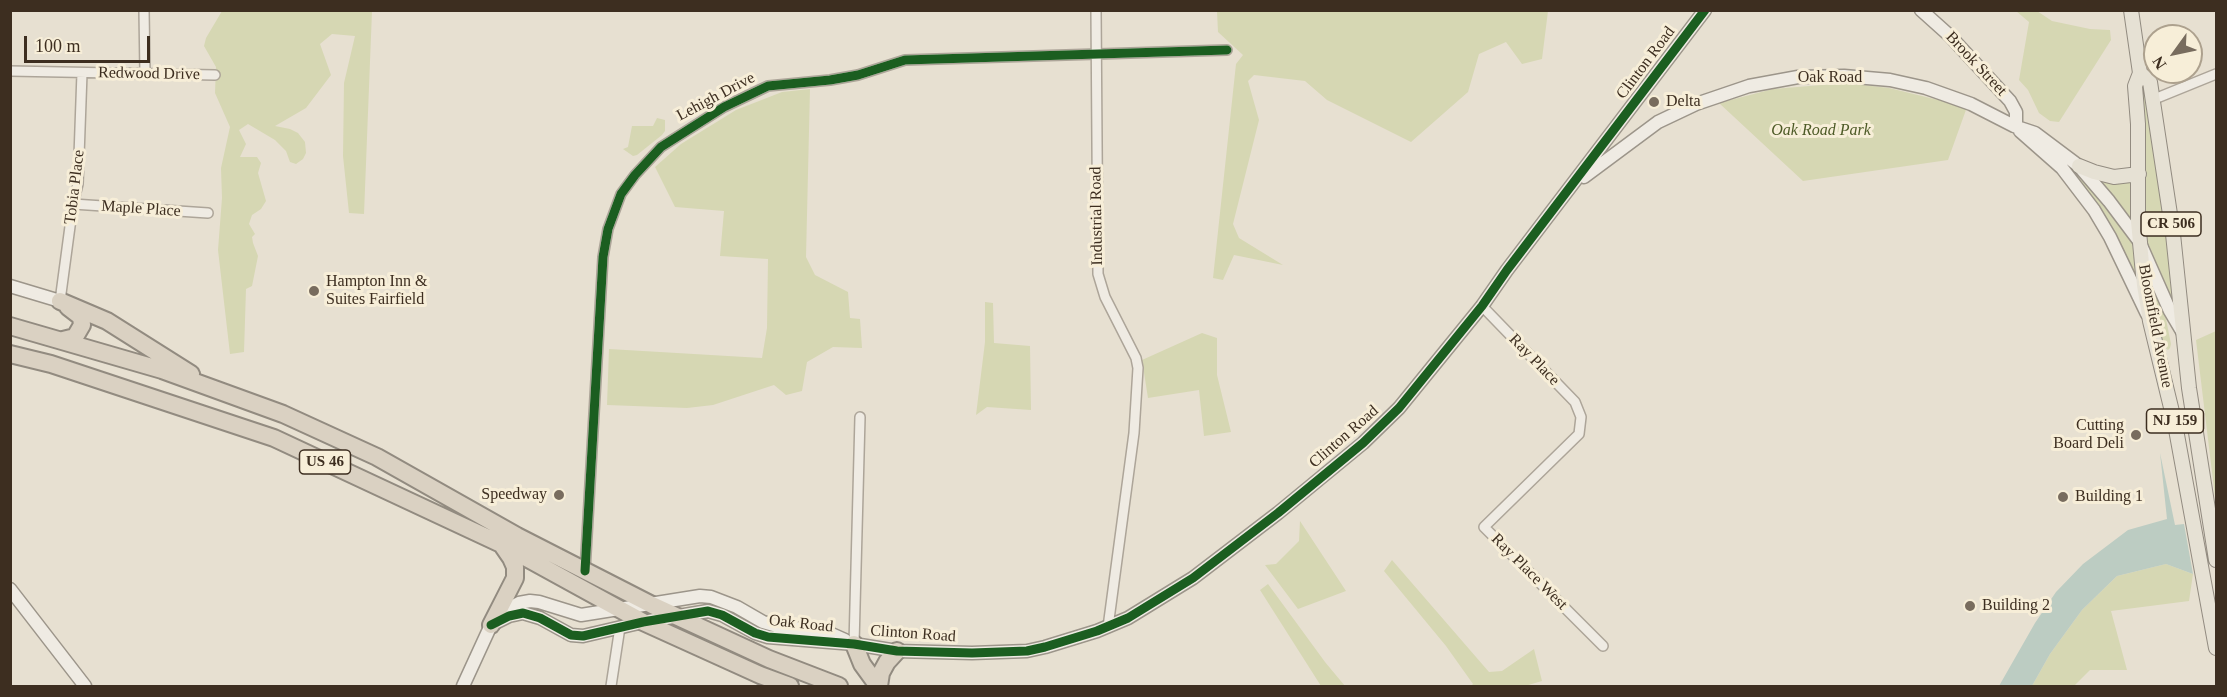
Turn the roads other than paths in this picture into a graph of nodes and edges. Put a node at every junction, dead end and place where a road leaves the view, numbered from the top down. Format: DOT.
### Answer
graph roads {
  1 [pos="144,10"];
  2 [pos="1096,10"];
  3 [pos="1705,10"];
  4 [pos="1921,10"];
  5 [pos="2131,10"];
  6 [pos="1227,50"];
  7 [pos="1096,54"];
  8 [pos="10,70"];
  9 [pos="82,73"];
  10 [pos="2140,73"];
  11 [pos="145,74"];
  12 [pos="2217,74"];
  13 [pos="215,75"];
  14 [pos="2152,100"];
  15 [pos="1620,122"];
  16 [pos="2016,126"];
  17 [pos="1646,129"];
  18 [pos="2079,166"];
  19 [pos="2139,174"];
  20 [pos="1575,182"];
  21 [pos="73,204"];
  22 [pos="208,213"];
  23 [pos="2139,241"];
  24 [pos="10,286"];
  25 [pos="60,301"];
  26 [pos="1482,306"];
  27 [pos="2150,321"];
  28 [pos="10,326"];
  29 [pos="2184,335"];
  30 [pos="63,340"];
  31 [pos="10,354"];
  32 [pos="212,388"];
  33 [pos="860,417"];
  34 [pos="1581,417"];
  35 [pos="501,544"];
  36 [pos="2217,560"];
  37 [pos="585,571"];
  38 [pos="10,589"];
  39 [pos="652,605"];
  40 [pos="623,610"];
  41 [pos="677,616"];
  42 [pos="643,622"];
  43 [pos="492,625"];
  44 [pos="620,627"];
  45 [pos="1108,627"];
  46 [pos="854,644"];
  47 [pos="1603,646"];
  48 [pos="2217,648"];
  49 [pos="897,651"];
  50 [pos="85,687"];
  51 [pos="463,687"];
  52 [pos="610,687"];
  53 [pos="790,687"];
  54 [pos="839,687"];
  55 [pos="879,687"];
  1 -- 11 [label="street"];
  2 -- 7 [label="street, Industrial Road"];
  3 -- 15 [label="street, Clinton Road"];
  4 -- 16 [label="street, Brook Street"];
  5 -- 10 [label="main road, Bloomfield Avenue / CR 506"];
  6 -- 7 [label="street, Lehigh Drive"];
  7 -- 37 [label="street, Lehigh Drive"];
  7 -- 45 [label="street, Industrial Road"];
  8 -- 9 [label="street, Redwood Drive"];
  9 -- 11 [label="street, Redwood Drive"];
  9 -- 21 [label="street, Tobia Place"];
  10 -- 14 [label="main road, Bloomfield Avenue / CR 506"];
  10 -- 19 [label="main road, Bloomfield Avenue / CR 506"];
  11 -- 13 [label="street, Redwood Drive"];
  12 -- 14 [label="street"];
  14 -- 29 [label="main road, Bloomfield Avenue / CR 506"];
  15 -- 17 [label="street"];
  15 -- 20 [label="street, Clinton Road / NJ 159"];
  16 -- 17 [label="street, Oak Road / NJ 159"];
  16 -- 18 [label="street, Oak Road / NJ 159"];
  16 -- 27 [label="street, Oak Road / NJ 159"];
  17 -- 20 [label="street, Oak Road / NJ 159"];
  18 -- 19 [label="main road"];
  18 -- 23 [label="street, Oak Road / NJ 159"];
  19 -- 23 [label="main road, Bloomfield Avenue / CR 506"];
  20 -- 26 [label="street, Clinton Road / NJ 159"];
  21 -- 22 [label="street, Maple Place"];
  21 -- 25 [label="street, Tobia Place"];
  23 -- 27 [label="main road, Bloomfield Avenue / CR 506"];
  23 -- 29 [label="street, Oak Road / NJ 159"];
  24 -- 25 [label="street"];
  25 -- 30 [label="highway"];
  25 -- 32 [label="highway"];
  26 -- 34 [label="street, Ray Place"];
  26 -- 45 [label="street, Clinton Road / NJ 159"];
  27 -- 48 [label="main road, Bloomfield Avenue / NJ 159"];
  28 -- 30 [label="highway, US 46"];
  29 -- 36 [label="main road, Bloomfield Avenue / NJ 159"];
  30 -- 32 [label="highway, US 46"];
  31 -- 35 [label="highway, US 46"];
  32 -- 37 [label="highway, US 46"];
  33 -- 46 [label="street"];
  34 -- 47 [label="street, Ray Place West"];
  35 -- 40 [label="highway, US 46"];
  35 -- 43 [label="highway"];
  37 -- 39 [label="highway, US 46"];
  38 -- 50 [label="street"];
  39 -- 40 [label="street, Oak Road / NJ 159"];
  39 -- 41 [label="highway, US 46"];
  39 -- 46 [label="street, Oak Road / NJ 159"];
  40 -- 42 [label="highway, US 46"];
  40 -- 43 [label="street, Oak Road"];
  41 -- 42 [label="street, Oak Road / NJ 159"];
  41 -- 46 [label="street, Oak Road / NJ 159"];
  41 -- 54 [label="highway, US 46"];
  42 -- 44 [label="street, Oak Road"];
  42 -- 53 [label="highway, US 46"];
  43 -- 44 [label="street, Oak Road"];
  43 -- 51 [label="street"];
  44 -- 52 [label="street"];
  45 -- 49 [label="street, Clinton Road / NJ 159"];
  46 -- 49 [label="street, Clinton Road / NJ 159"];
  46 -- 55 [label="highway"];
  49 -- 55 [label="highway"];
}
